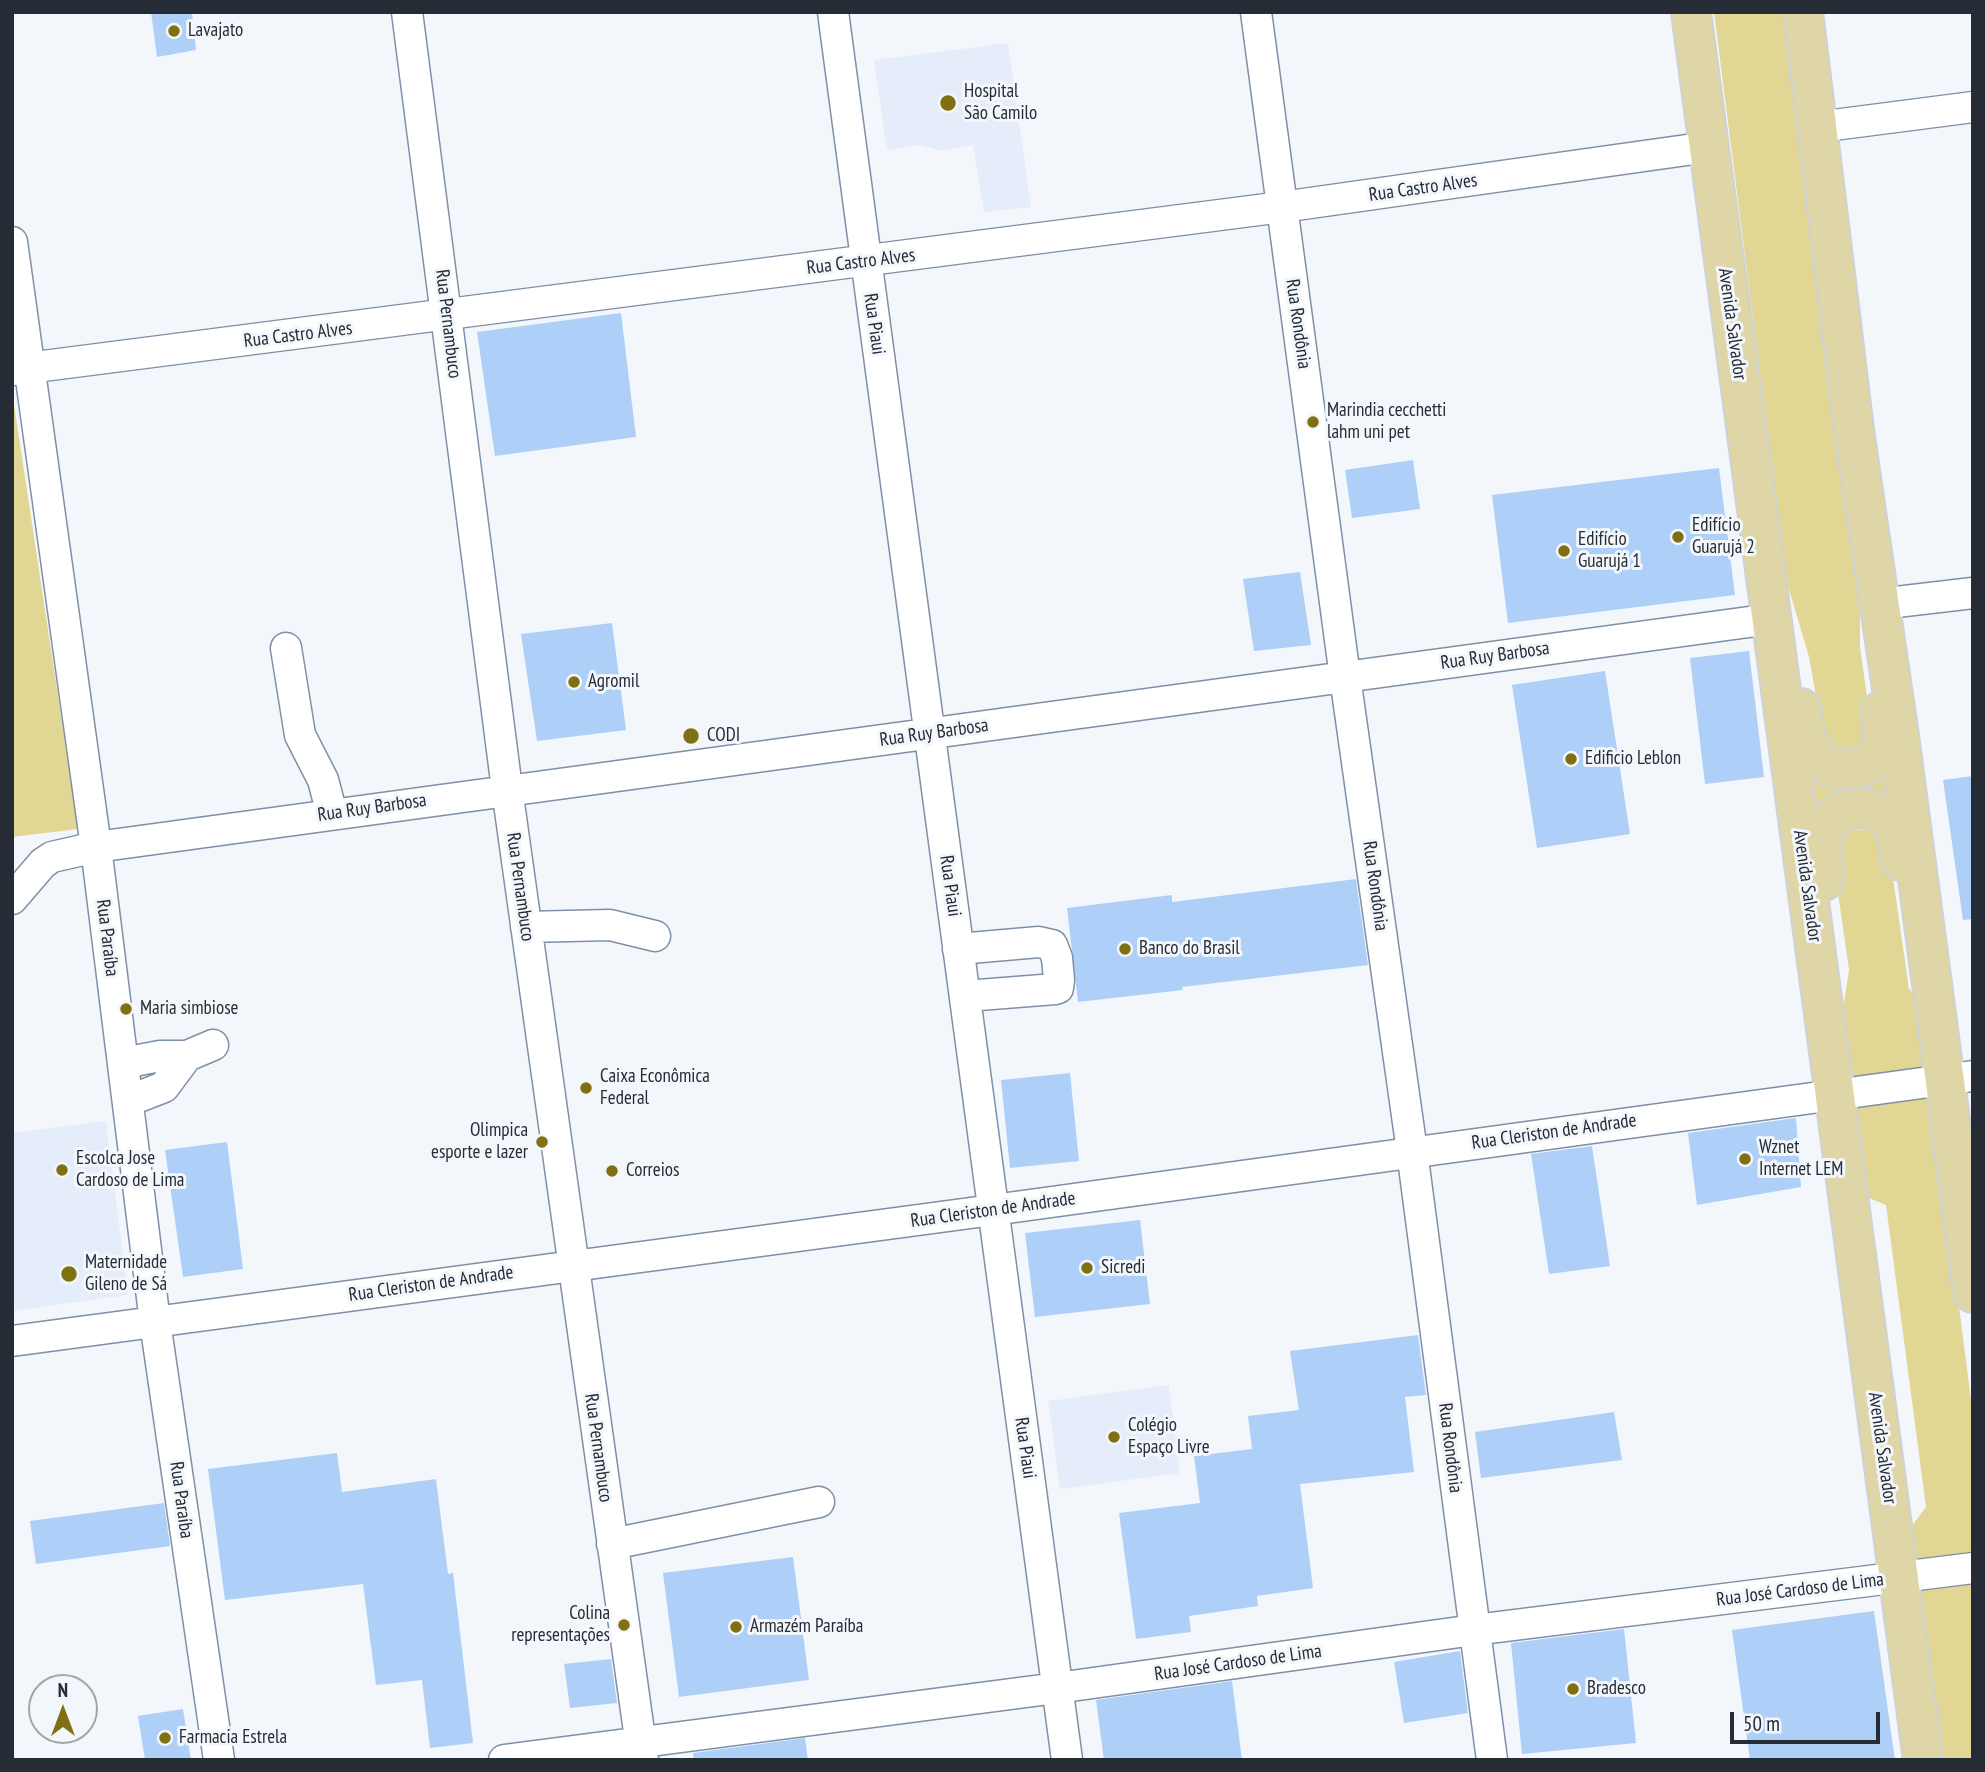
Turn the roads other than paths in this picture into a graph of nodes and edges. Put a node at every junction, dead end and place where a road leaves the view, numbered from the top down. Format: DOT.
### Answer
graph roads {
  1 [pos="407,12"];
  2 [pos="833,12"];
  3 [pos="1256,12"];
  4 [pos="1691,12"];
  5 [pos="1803,12"];
  6 [pos="1973,107"];
  7 [pos="1818,127"];
  8 [pos="1708,148"];
  9 [pos="1282,207"];
  10 [pos="12,242"];
  11 [pos="866,261"];
  12 [pos="447,316"];
  13 [pos="20,369"];
  14 [pos="1973,593"];
  15 [pos="1880,604"];
  16 [pos="1772,619"];
  17 [pos="286,648"];
  18 [pos="1888,663"];
  19 [pos="1778,668"];
  20 [pos="1345,677"];
  21 [pos="930,733"];
  22 [pos="507,789"];
  23 [pos="332,814"];
  24 [pos="96,847"];
  25 [pos="1918,889"];
  26 [pos="12,899"];
  27 [pos="1811,918"];
  28 [pos="526,927"];
  29 [pos="655,936"];
  30 [pos="958,949"];
  31 [pos="966,996"];
  32 [pos="124,1063"];
  33 [pos="1959,1078"];
  34 [pos="1835,1095"];
  35 [pos="128,1101"];
  36 [pos="1412,1151"];
  37 [pos="993,1210"];
  38 [pos="572,1265"];
  39 [pos="1973,1293"];
  40 [pos="155,1322"];
  41 [pos="12,1341"];
  42 [pos="819,1502"];
  43 [pos="612,1544"];
  44 [pos="1973,1568"];
  45 [pos="1899,1578"];
  46 [pos="1474,1630"];
  47 [pos="1057,1688"];
  48 [pos="642,1751"];
  49 [pos="219,1760"];
  50 [pos="504,1760"];
  51 [pos="1067,1760"];
  52 [pos="1492,1760"];
  53 [pos="1923,1760"];
  1 -- 12 [label="street, Rua Pernambuco"];
  2 -- 11 [label="street, Rua Piaui"];
  3 -- 9 [label="street, Rua Rondônia"];
  4 -- 8 [label="main road, Avenida Salvador"];
  5 -- 7 [label="main road"];
  6 -- 7 [label="street"];
  7 -- 15 [label="main road"];
  8 -- 9 [label="street, Rua Castro Alves"];
  8 -- 16 [label="main road, Avenida Salvador"];
  9 -- 11 [label="street, Rua Castro Alves"];
  9 -- 20 [label="street, Rua Rondônia"];
  10 -- 13 [label="street, Rua Paraíba"];
  11 -- 12 [label="street, Rua Castro Alves"];
  11 -- 21 [label="street, Rua Piaui"];
  12 -- 13 [label="street, Rua Castro Alves"];
  12 -- 22 [label="street, Rua Pernambuco"];
  13 -- 24 [label="street, Rua Paraíba"];
  14 -- 15 [label="street"];
  15 -- 18 [label="main road"];
  16 -- 19 [label="main road, Avenida Salvador"];
  16 -- 20 [label="street, Rua Ruy Barbosa"];
  17 -- 23 [label="street"];
  18 -- 19 [label="main road"];
  18 -- 25 [label="main road"];
  19 -- 27 [label="main road, Avenida Salvador"];
  20 -- 21 [label="street, Rua Ruy Barbosa"];
  20 -- 36 [label="street, Rua Rondônia"];
  21 -- 22 [label="street, Rua Ruy Barbosa"];
  21 -- 30 [label="street, Rua Piaui"];
  22 -- 23 [label="street, Rua Ruy Barbosa"];
  22 -- 28 [label="street, Rua Pernambuco"];
  23 -- 24 [label="street, Rua Ruy Barbosa"];
  24 -- 26 [label="street, Rua Ruy Barbosa"];
  24 -- 32 [label="street, Rua Paraíba"];
  25 -- 27 [label="main road"];
  25 -- 33 [label="main road"];
  27 -- 34 [label="main road, Avenida Salvador"];
  28 -- 29 [label="street"];
  28 -- 38 [label="street, Rua Pernambuco"];
  30 -- 31 [label="street, Rua Piaui"];
  30 -- 31 [label="street"];
  31 -- 37 [label="street, Rua Piaui"];
  32 -- 35 [label="street, Rua Paraíba"];
  32 -- 35 [label="street"];
  33 -- 34 [label="street, Rua Cleriston de Andrade"];
  33 -- 39 [label="main road"];
  34 -- 36 [label="street, Rua Cleriston de Andrade"];
  34 -- 45 [label="main road, Avenida Salvador"];
  35 -- 40 [label="street, Rua Paraíba"];
  36 -- 37 [label="street, Rua Cleriston de Andrade"];
  36 -- 46 [label="street, Rua Rondônia"];
  37 -- 38 [label="street, Rua Cleriston de Andrade"];
  37 -- 47 [label="street, Rua Piaui"];
  38 -- 40 [label="street, Rua Cleriston de Andrade"];
  38 -- 43 [label="street, Rua Pernambuco"];
  40 -- 41 [label="street, Rua Cleriston de Andrade"];
  40 -- 49 [label="street, Rua Paraíba"];
  42 -- 43 [label="street"];
  43 -- 48 [label="street, Rua Pernambuco"];
  44 -- 45 [label="street, Rua José Cardoso de Lima"];
  45 -- 46 [label="street, Rua José Cardoso de Lima"];
  45 -- 53 [label="main road, Avenida Salvador"];
  46 -- 47 [label="street, Rua José Cardoso de Lima"];
  46 -- 52 [label="street, Rua Rondônia"];
  47 -- 48 [label="street, Rua José Cardoso de Lima"];
  47 -- 51 [label="street, Rua Piaui"];
  48 -- 50 [label="street, Rua José Cardoso de Lima"];
}
